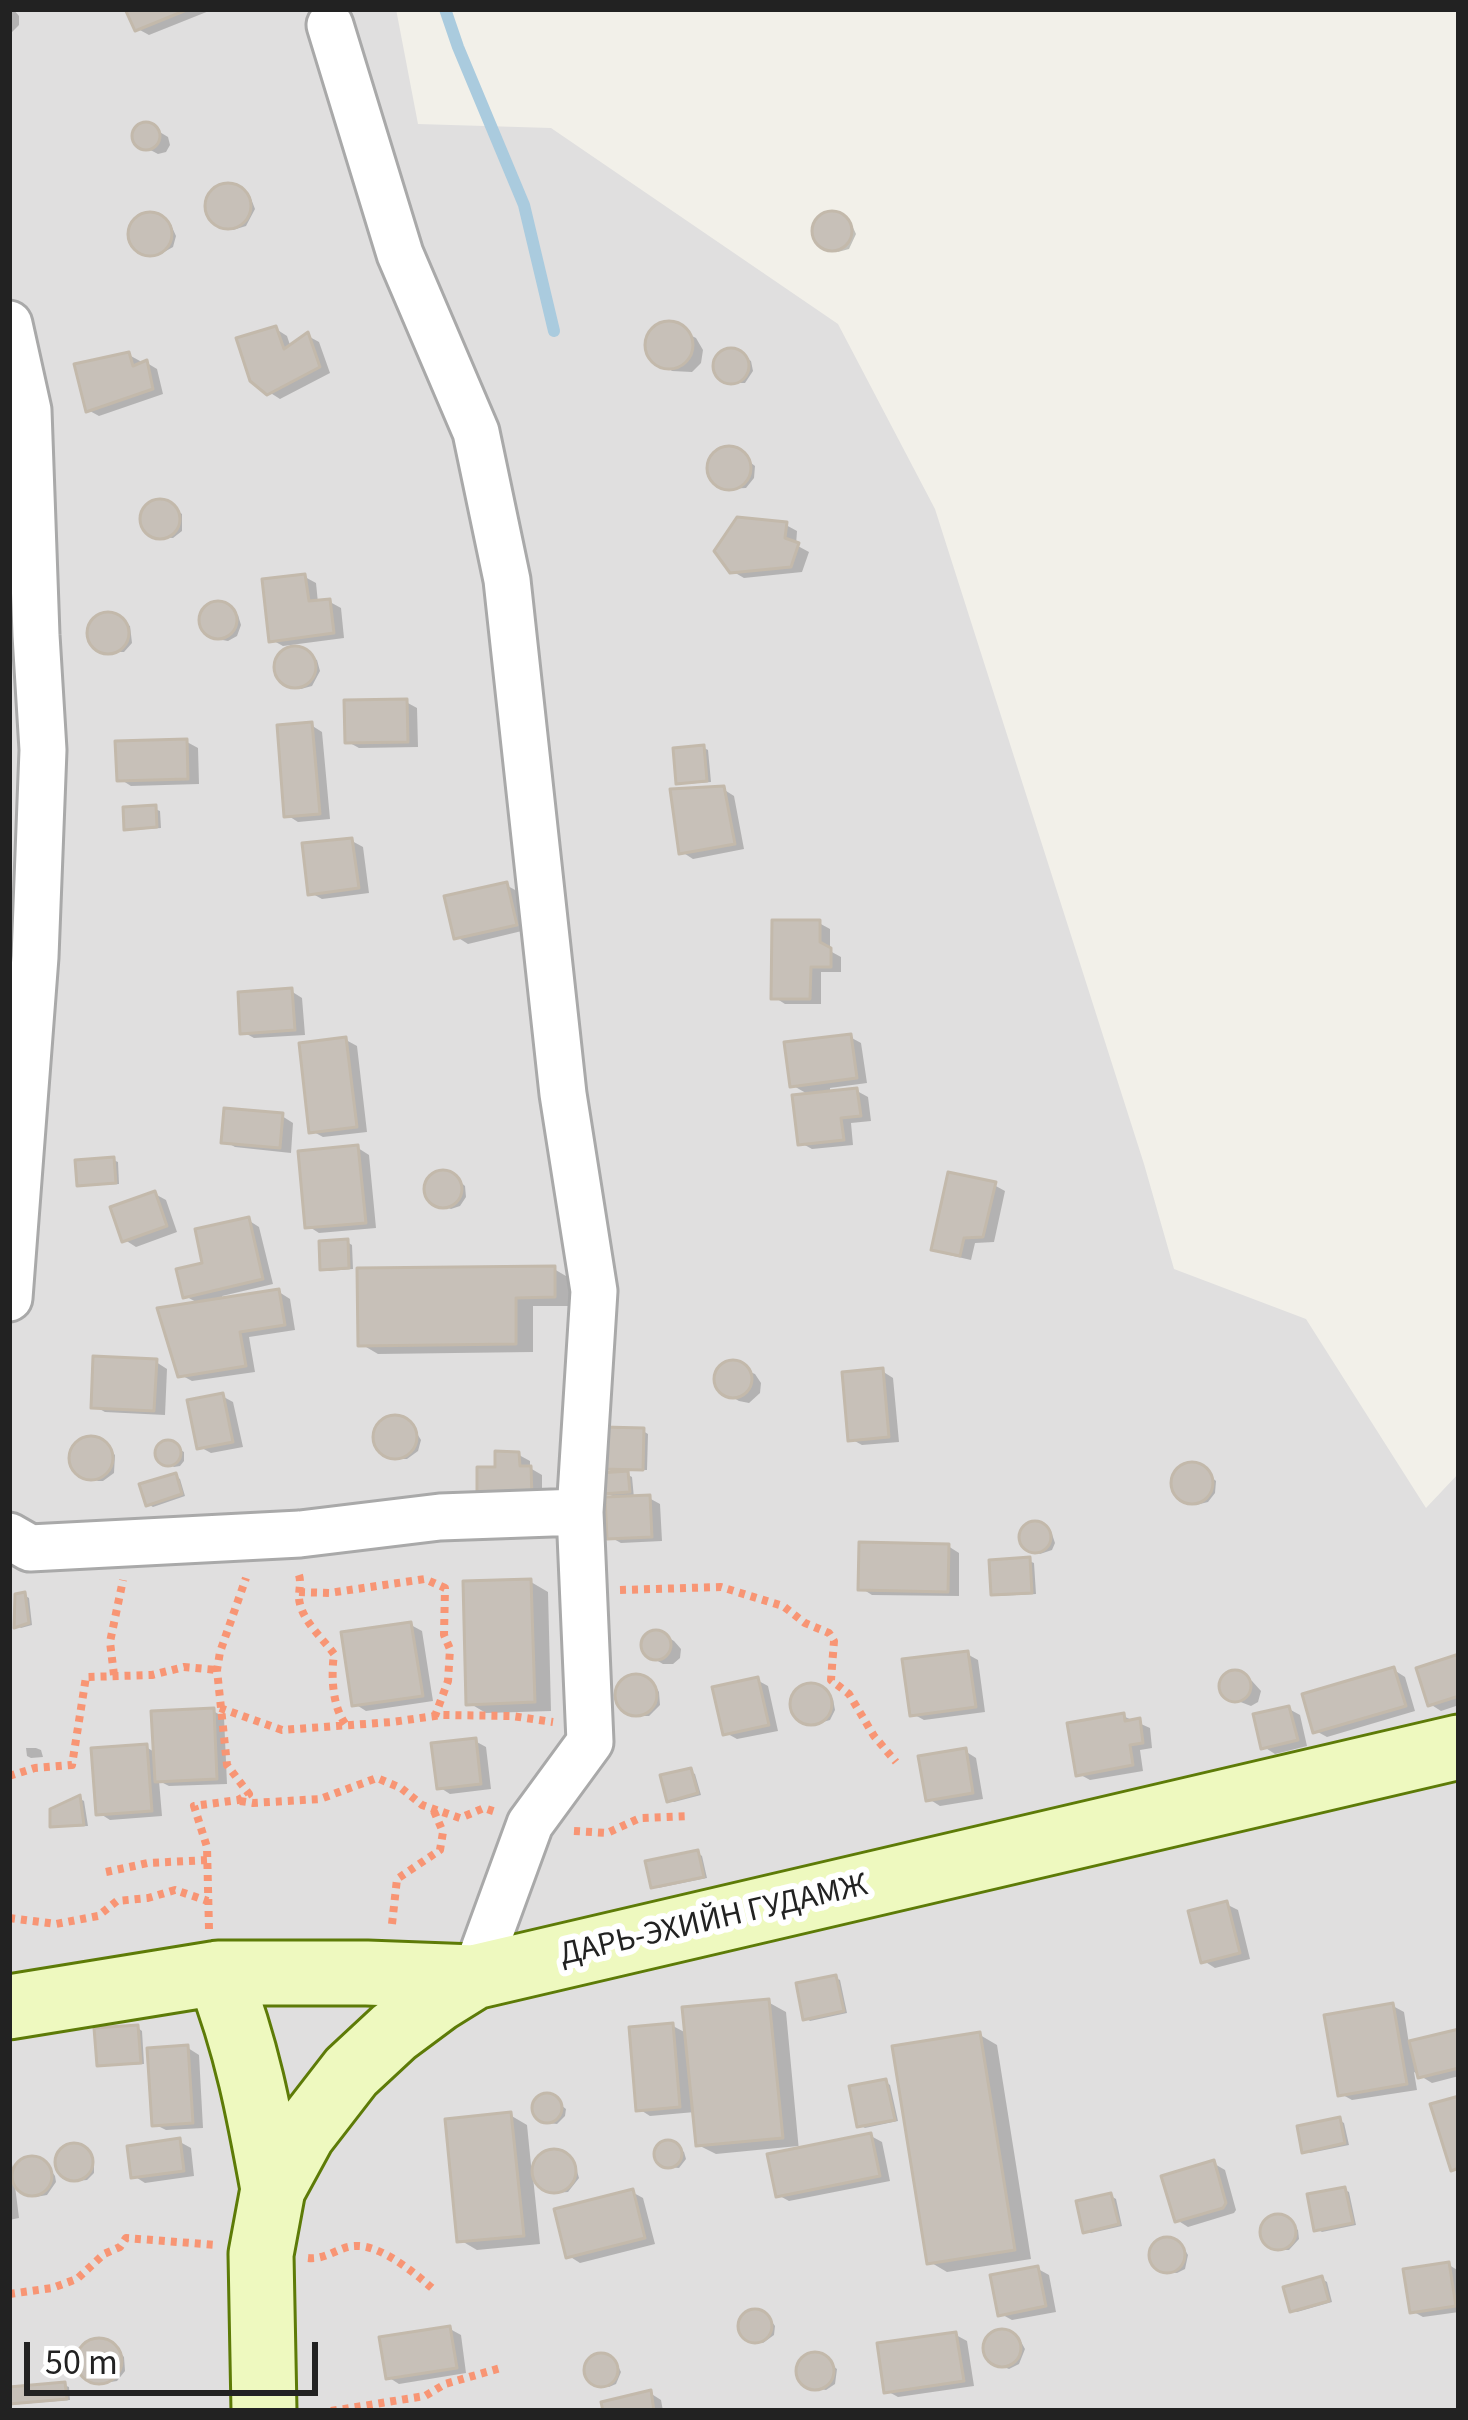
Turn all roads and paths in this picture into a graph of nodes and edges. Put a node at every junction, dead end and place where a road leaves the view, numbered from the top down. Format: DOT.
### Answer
graph roads {
  1 [pos="330,25"];
  2 [pos="9,324"];
  3 [pos="9,1298"];
  4 [pos="580,1512"];
  5 [pos="271,1535"];
  6 [pos="9,1536"];
  7 [pos="124,1543"];
  8 [pos="583,1585"];
  9 [pos="299,1592"];
  10 [pos="217,1670"];
  11 [pos="114,1676"];
  12 [pos="220,1708"];
  13 [pos="589,1713"];
  14 [pos="435,1716"];
  15 [pos="347,1726"];
  16 [pos="1454,1761"];
  17 [pos="896,1762"];
  18 [pos="9,1776"];
  19 [pos="238,1800"];
  20 [pos="433,1809"];
  21 [pos="689,1816"];
  22 [pos="530,1824"];
  23 [pos="208,1860"];
  24 [pos="106,1872"];
  25 [pos="208,1901"];
  26 [pos="9,1918"];
  27 [pos="367,1973"];
  28 [pos="213,1974"];
  29 [pos="474,1978"];
  30 [pos="9,2007"];
  31 [pos="273,2189"];
  32 [pos="188,2241"];
  33 [pos="261,2254"];
  34 [pos="433,2289"];
  35 [pos="9,2294"];
  36 [pos="504,2367"];
  37 [pos="254,2406"];
  38 [pos="331,2411"];
  1 -- 4 [label="street"];
  2 -- 3 [label="street"];
  4 -- 5 [label="street"];
  4 -- 8 [label="street"];
  5 -- 7 [label="street"];
  5 -- 9 [label="path"];
  5 -- 10 [label="path"];
  6 -- 7 [label="street"];
  7 -- 11 [label="path"];
  8 -- 13 [label="street"];
  8 -- 17 [label="path"];
  9 -- 14 [label="path"];
  9 -- 15 [label="path"];
  10 -- 11 [label="path"];
  10 -- 12 [label="path"];
  11 -- 18 [label="path"];
  12 -- 15 [label="path"];
  12 -- 19 [label="path"];
  13 -- 14 [label="path"];
  13 -- 22 [label="street"];
  14 -- 15 [label="path"];
  16 -- 29 [label="main road, ДАРЬ-ЭХИЙН ГУДАМЖ"];
  19 -- 20 [label="path"];
  19 -- 23 [label="path"];
  20 -- 22 [label="path"];
  20 -- 27 [label="path"];
  21 -- 22 [label="path"];
  22 -- 29 [label="street"];
  23 -- 24 [label="path"];
  23 -- 25 [label="path"];
  25 -- 26 [label="path"];
  25 -- 28 [label="path"];
  27 -- 28 [label="main road"];
  27 -- 29 [label="main road"];
  28 -- 30 [label="main road"];
  28 -- 31 [label="main road"];
  29 -- 31 [label="main road, ДАРЬ-ЭХИЙН ГУДАМЖ"];
  31 -- 33 [label="main road, ДАРЬ-ЭХИЙН ГУДАМЖ"];
  32 -- 35 [label="path"];
  33 -- 34 [label="path"];
  33 -- 37 [label="main road, ДАРЬ-ЭХИЙН ГУДАМЖ"];
  36 -- 38 [label="path"];
}
